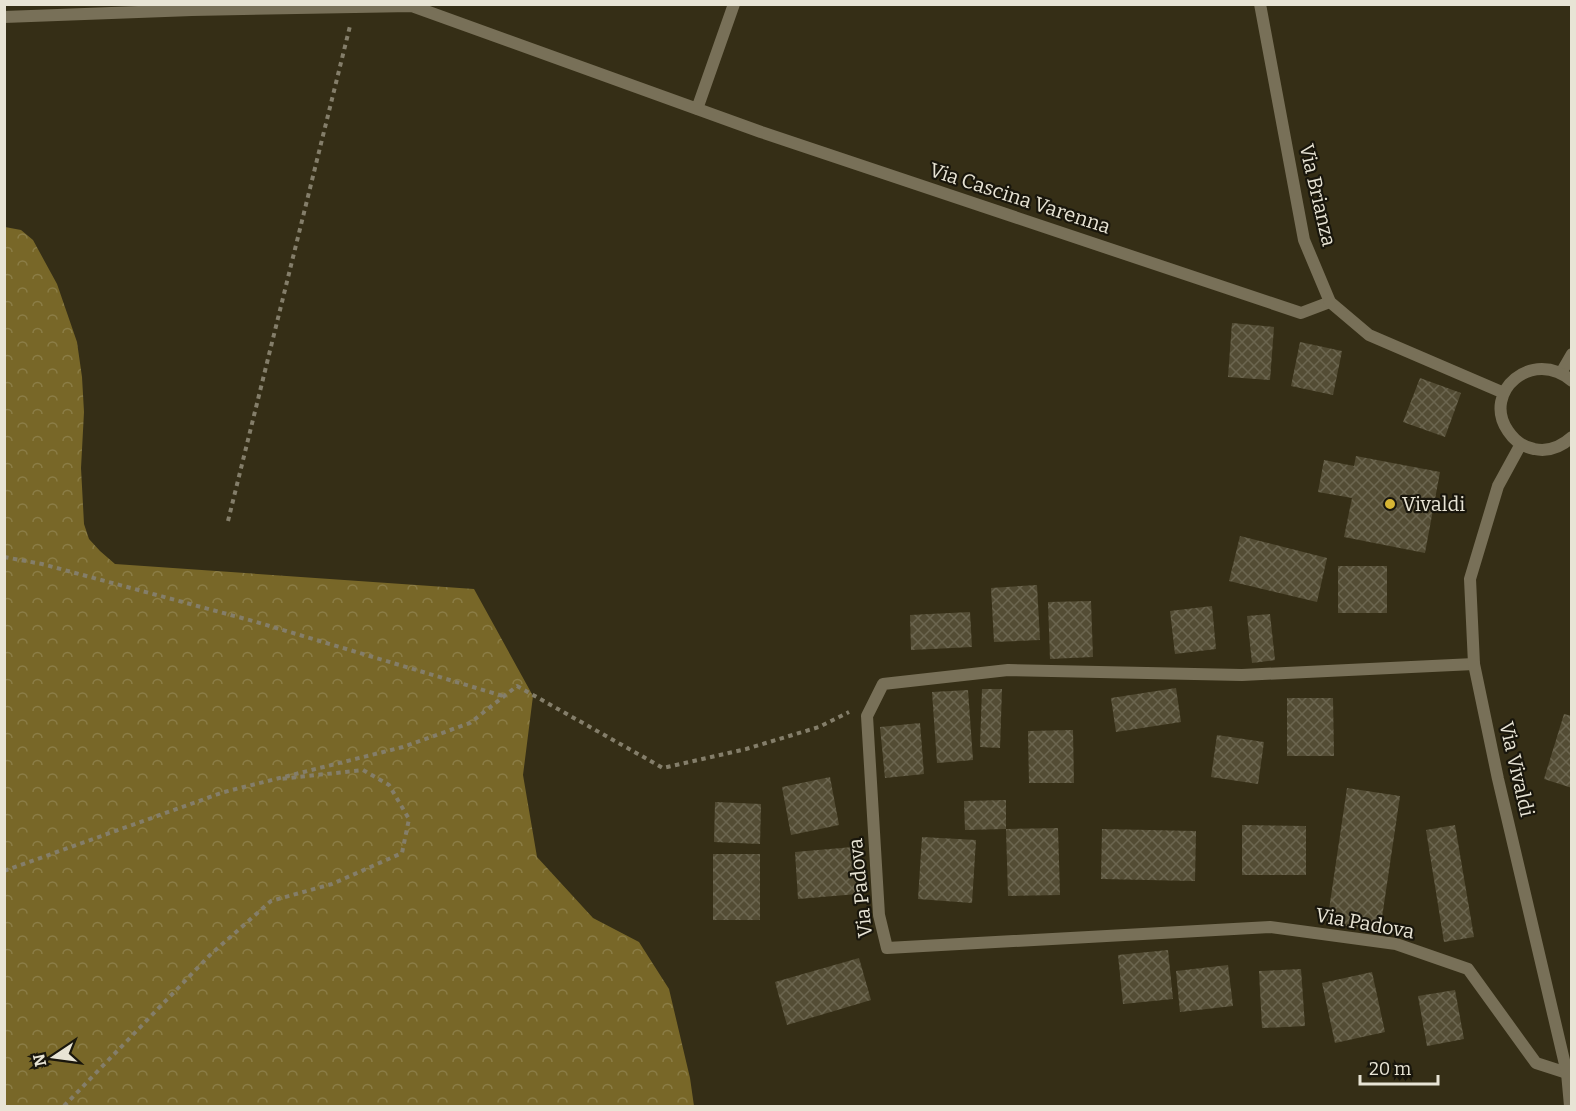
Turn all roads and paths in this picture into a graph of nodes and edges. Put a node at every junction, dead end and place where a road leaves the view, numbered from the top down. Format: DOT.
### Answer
graph roads {
  1 [pos="735,4"];
  2 [pos="1260,4"];
  3 [pos="354,7"];
  4 [pos="4,17"];
  5 [pos="697,109"];
  6 [pos="1330,302"];
  7 [pos="1572,354"];
  8 [pos="1567,377"];
  9 [pos="1504,393"];
  10 [pos="1572,437"];
  11 [pos="1521,444"];
  12 [pos="228,521"];
  13 [pos="4,557"];
  14 [pos="1474,664"];
  15 [pos="504,697"];
  16 [pos="875,699"];
  17 [pos="264,781"];
  18 [pos="4,871"];
  19 [pos="1567,1073"];
  20 [pos="64,1107"];
  21 [pos="1570,1107"];
  1 -- 5 [label="street"];
  2 -- 6 [label="street, Via Brianza"];
  3 -- 4 [label="street, Via Cascina Varenna"];
  3 -- 5 [label="street, Via Cascina Varenna"];
  3 -- 12 [label="path"];
  5 -- 6 [label="street, Via Cascina Varenna"];
  6 -- 9 [label="street, Via Brianza"];
  7 -- 8 [label="street"];
  8 -- 9 [label="street"];
  9 -- 11 [label="street"];
  10 -- 11 [label="street"];
  11 -- 14 [label="street, Via Vivaldi"];
  13 -- 15 [label="path"];
  14 -- 16 [label="street"];
  14 -- 19 [label="street, Via Vivaldi"];
  15 -- 16 [label="path"];
  15 -- 17 [label="path"];
  16 -- 19 [label="street, Via Padova"];
  17 -- 18 [label="path"];
  17 -- 20 [label="path"];
  19 -- 21 [label="street, Via Vivaldi"];
}
